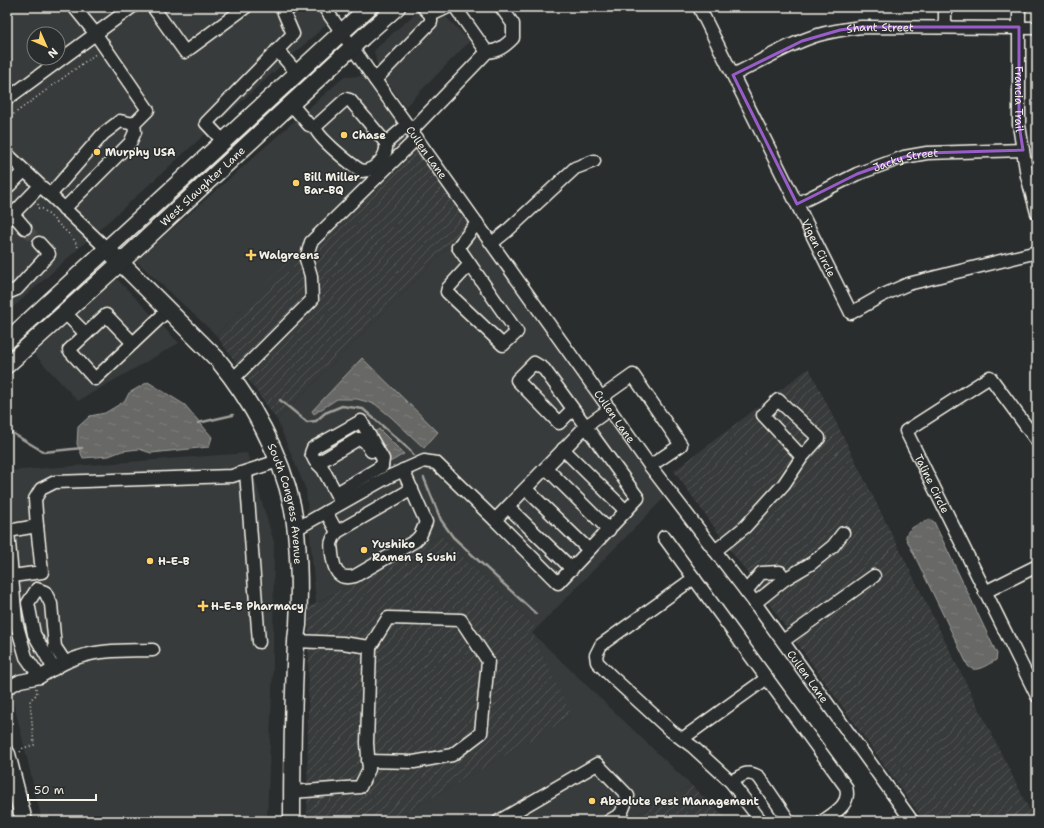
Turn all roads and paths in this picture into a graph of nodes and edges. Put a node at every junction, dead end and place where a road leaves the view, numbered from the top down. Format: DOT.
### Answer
graph roads {
  1 [pos="74,7"];
  2 [pos="132,7"];
  3 [pos="153,7"];
  4 [pos="246,7"];
  5 [pos="291,7"];
  6 [pos="324,7"];
  7 [pos="369,7"];
  8 [pos="397,7"];
  9 [pos="448,7"];
  10 [pos="454,7"];
  11 [pos="501,7"];
  12 [pos="699,7"];
  13 [pos="945,7"];
  14 [pos="1019,7"];
  15 [pos="427,11"];
  16 [pos="945,27"];
  17 [pos="1019,27"];
  18 [pos="1037,28"];
  19 [pos="342,32"];
  20 [pos="95,34"];
  21 [pos="352,47"];
  22 [pos="100,50"];
  23 [pos="277,50"];
  24 [pos="487,52"];
  25 [pos="297,73"];
  26 [pos="733,75"];
  27 [pos="375,80"];
  28 [pos="7,99"];
  29 [pos="291,104"];
  30 [pos="7,119"];
  31 [pos="134,124"];
  32 [pos="315,127"];
  33 [pos="412,131"];
  34 [pos="223,141"];
  35 [pos="386,143"];
  36 [pos="1023,150"];
  37 [pos="7,154"];
  38 [pos="594,161"];
  39 [pos="24,171"];
  40 [pos="63,180"];
  41 [pos="8,186"];
  42 [pos="40,186"];
  43 [pos="50,195"];
  44 [pos="78,195"];
  45 [pos="38,204"];
  46 [pos="796,204"];
  47 [pos="64,209"];
  48 [pos="1037,213"];
  49 [pos="10,217"];
  50 [pos="477,223"];
  51 [pos="25,228"];
  52 [pos="39,243"];
  53 [pos="492,243"];
  54 [pos="106,248"];
  55 [pos="78,249"];
  56 [pos="1037,252"];
  57 [pos="121,262"];
  58 [pos="470,264"];
  59 [pos="7,293"];
  60 [pos="168,310"];
  61 [pos="65,313"];
  62 [pos="86,334"];
  63 [pos="7,340"];
  64 [pos="133,343"];
  65 [pos="7,365"];
  66 [pos="233,379"];
  67 [pos="602,397"];
  68 [pos="573,409"];
  69 [pos="610,409"];
  70 [pos="586,426"];
  71 [pos="1037,440"];
  72 [pos="563,449"];
  73 [pos="802,457"];
  74 [pos="278,461"];
  75 [pos="318,463"];
  76 [pos="382,466"];
  77 [pos="650,466"];
  78 [pos="546,468"];
  79 [pos="403,470"];
  80 [pos="246,472"];
  81 [pos="388,477"];
  82 [pos="350,485"];
  83 [pos="412,489"];
  84 [pos="526,489"];
  85 [pos="363,491"];
  86 [pos="339,498"];
  87 [pos="508,507"];
  88 [pos="626,511"];
  89 [pos="326,512"];
  90 [pos="495,520"];
  91 [pos="37,526"];
  92 [pos="296,529"];
  93 [pos="609,530"];
  94 [pos="337,532"];
  95 [pos="843,533"];
  96 [pos="664,537"];
  97 [pos="589,550"];
  98 [pos="715,551"];
  99 [pos="1037,566"];
  100 [pos="572,569"];
  101 [pos="12,576"];
  102 [pos="874,576"];
  103 [pos="694,578"];
  104 [pos="785,579"];
  105 [pos="746,591"];
  106 [pos="985,592"];
  107 [pos="755,603"];
  108 [pos="296,641"];
  109 [pos="259,642"];
  110 [pos="783,642"];
  111 [pos="370,647"];
  112 [pos="153,650"];
  113 [pos="7,662"];
  114 [pos="59,665"];
  115 [pos="7,676"];
  116 [pos="768,678"];
  117 [pos="20,681"];
  118 [pos="37,682"];
  119 [pos="7,688"];
  120 [pos="1036,692"];
  121 [pos="682,739"];
  122 [pos="13,754"];
  123 [pos="368,761"];
  124 [pos="731,782"];
  125 [pos="292,792"];
  126 [pos="24,821"];
  127 [pos="292,821"];
  128 [pos="499,821"];
  129 [pos="610,821"];
  130 [pos="760,821"];
  131 [pos="789,821"];
  132 [pos="823,821"];
  133 [pos="912,821"];
  1 -- 20 [label="street"];
  2 -- 20 [label="street"];
  3 -- 4 [label="street"];
  5 -- 23 [label="street"];
  6 -- 19 [label="street, Cullen Lane"];
  7 -- 19 [label="main road, West Slaughter Lane"];
  8 -- 21 [label="main road, West Slaughter Lane"];
  9 -- 15 [label="street"];
  10 -- 24 [label="street"];
  11 -- 24 [label="street"];
  12 -- 26 [label="street, Vigen Circle"];
  13 -- 16 [label="street"];
  14 -- 17 [label="street, Francia Trail"];
  15 -- 27 [label="street"];
  16 -- 17 [label="street, Shant Street"];
  16 -- 26 [label="street, Shant Street"];
  17 -- 18 [label="street, Shant Street"];
  17 -- 36 [label="street, Francia Trail"];
  19 -- 21 [label="street, Cullen Lane"];
  19 -- 25 [label="main road, West Slaughter Lane"];
  20 -- 28 [label="street"];
  20 -- 31 [label="street"];
  21 -- 27 [label="street, Cullen Lane"];
  21 -- 29 [label="main road, West Slaughter Lane"];
  22 -- 30 [label="path"];
  23 -- 25 [label="street"];
  23 -- 34 [label="street"];
  24 -- 33 [label="street"];
  25 -- 34 [label="main road, West Slaughter Lane"];
  26 -- 46 [label="street, Vigen Circle"];
  27 -- 33 [label="street, Cullen Lane"];
  29 -- 32 [label="street"];
  29 -- 57 [label="main road, West Slaughter Lane"];
  31 -- 40 [label="street"];
  31 -- 44 [label="street"];
  32 -- 35 [label="street"];
  32 -- 35 [label="street"];
  33 -- 35 [label="street"];
  33 -- 50 [label="street, Cullen Lane"];
  33 -- 66 [label="street"];
  34 -- 54 [label="main road, West Slaughter Lane"];
  36 -- 46 [label="street, Jacky Street"];
  36 -- 48 [label="street, Francia Trail"];
  37 -- 39 [label="street"];
  38 -- 53 [label="street"];
  39 -- 41 [label="street"];
  39 -- 42 [label="street"];
  40 -- 43 [label="street"];
  40 -- 44 [label="street"];
  42 -- 43 [label="street"];
  42 -- 49 [label="street"];
  43 -- 47 [label="street"];
  44 -- 47 [label="street"];
  45 -- 55 [label="path"];
  46 -- 56 [label="street, Vigen Circle"];
  47 -- 54 [label="street"];
  49 -- 51 [label="street"];
  50 -- 53 [label="street, Cullen Lane"];
  50 -- 58 [label="street"];
  52 -- 59 [label="street"];
  53 -- 67 [label="street, Cullen Lane"];
  54 -- 57 [label="main road, South Congress Avenue"];
  54 -- 63 [label="main road, West Slaughter Lane"];
  57 -- 60 [label="main road, South Congress Avenue"];
  57 -- 61 [label="main road, West Slaughter Lane"];
  58 -- 58 [label="street"];
  60 -- 64 [label="street"];
  60 -- 66 [label="main road, South Congress Avenue"];
  61 -- 62 [label="street"];
  61 -- 65 [label="main road, West Slaughter Lane"];
  62 -- 64 [label="street"];
  62 -- 64 [label="street"];
  66 -- 74 [label="main road, South Congress Avenue"];
  67 -- 69 [label="street, Cullen Lane"];
  67 -- 77 [label="street"];
  68 -- 68 [label="street"];
  68 -- 70 [label="street"];
  69 -- 70 [label="street"];
  69 -- 77 [label="street, Cullen Lane"];
  70 -- 72 [label="street"];
  70 -- 88 [label="street"];
  71 -- 106 [label="street, Taline Circle"];
  72 -- 78 [label="street"];
  72 -- 88 [label="street"];
  73 -- 73 [label="street"];
  73 -- 98 [label="street"];
  74 -- 80 [label="street"];
  74 -- 92 [label="main road, South Congress Avenue"];
  75 -- 76 [label="street"];
  75 -- 76 [label="street"];
  75 -- 86 [label="street"];
  76 -- 81 [label="street"];
  76 -- 82 [label="street"];
  77 -- 98 [label="street, Cullen Lane"];
  78 -- 84 [label="street"];
  78 -- 93 [label="street"];
  79 -- 81 [label="street"];
  79 -- 83 [label="street"];
  79 -- 90 [label="street"];
  80 -- 91 [label="street"];
  80 -- 109 [label="street"];
  81 -- 85 [label="street"];
  82 -- 85 [label="street"];
  82 -- 86 [label="street"];
  83 -- 94 [label="street"];
  83 -- 94 [label="street"];
  84 -- 87 [label="street"];
  84 -- 97 [label="street"];
  85 -- 86 [label="street"];
  86 -- 89 [label="street"];
  87 -- 90 [label="street"];
  87 -- 100 [label="street"];
  88 -- 93 [label="street"];
  89 -- 92 [label="street"];
  89 -- 94 [label="street"];
  90 -- 100 [label="street"];
  91 -- 101 [label="street"];
  91 -- 101 [label="street"];
  92 -- 108 [label="main road, South Congress Avenue"];
  93 -- 97 [label="street"];
  95 -- 104 [label="street"];
  96 -- 103 [label="street"];
  97 -- 100 [label="street"];
  98 -- 105 [label="street, Cullen Lane"];
  99 -- 106 [label="street"];
  101 -- 118 [label="street"];
  102 -- 110 [label="street"];
  103 -- 116 [label="street"];
  103 -- 121 [label="street"];
  104 -- 105 [label="street"];
  104 -- 107 [label="street"];
  105 -- 107 [label="street, Cullen Lane"];
  106 -- 120 [label="street, Taline Circle"];
  107 -- 110 [label="street, Cullen Lane"];
  108 -- 111 [label="street"];
  108 -- 125 [label="main road, South Congress Avenue"];
  110 -- 133 [label="street, Cullen Lane"];
  111 -- 123 [label="street"];
  111 -- 123 [label="street"];
  112 -- 114 [label="street"];
  113 -- 115 [label="path"];
  114 -- 114 [label="street"];
  114 -- 118 [label="street"];
  115 -- 117 [label="street"];
  116 -- 121 [label="street"];
  116 -- 132 [label="street"];
  117 -- 118 [label="street"];
  117 -- 119 [label="street"];
  118 -- 122 [label="path"];
  121 -- 124 [label="street"];
  122 -- 126 [label="main road"];
  123 -- 125 [label="street"];
  124 -- 130 [label="street"];
  124 -- 131 [label="street"];
  125 -- 127 [label="main road, South Congress Avenue"];
  128 -- 129 [label="street"];
}
